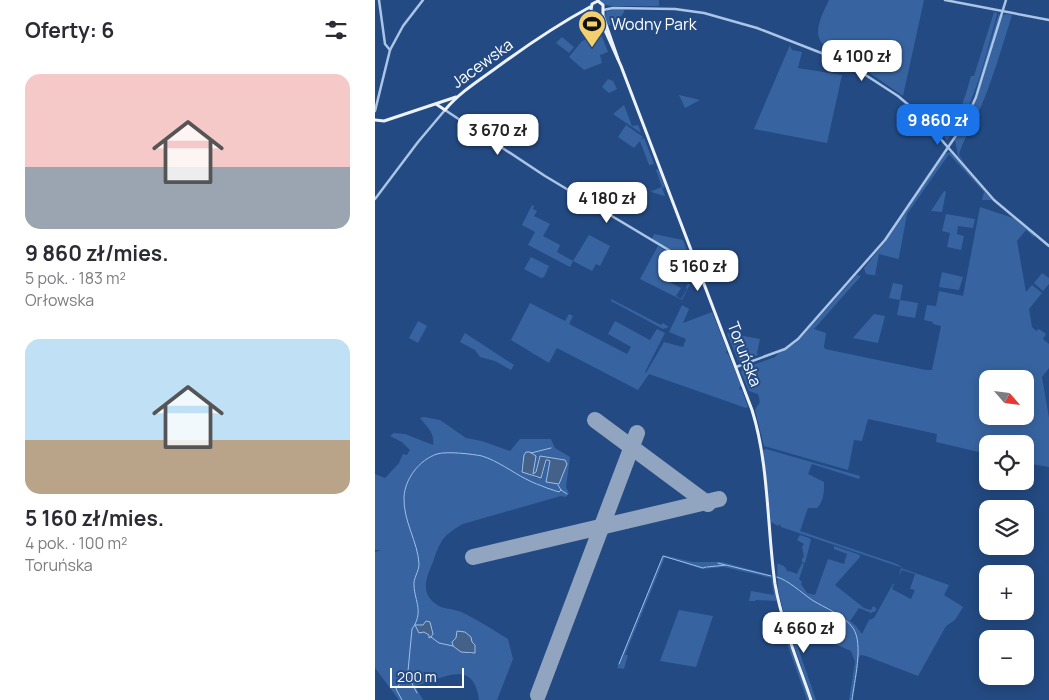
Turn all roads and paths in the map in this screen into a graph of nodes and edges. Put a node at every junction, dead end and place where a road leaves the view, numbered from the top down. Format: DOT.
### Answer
graph roads {
  1 [pos="379,0"];
  2 [pos="423,0"];
  3 [pos="598,0"];
  4 [pos="945,0"];
  5 [pos="1006,0"];
  6 [pos="592,5"];
  7 [pos="603,9"];
  8 [pos="1003,11"];
  9 [pos="597,14"];
  10 [pos="1049,20"];
  11 [pos="390,50"];
  12 [pos="618,60"];
  13 [pos="456,97"];
  14 [pos="437,104"];
  15 [pos="375,110"];
  16 [pos="445,110"];
  17 [pos="375,120"];
  18 [pos="948,147"];
  19 [pos="375,199"];
  20 [pos="1049,246"];
  21 [pos="694,258"];
  22 [pos="688,263"];
  23 [pos="698,267"];
  24 [pos="736,367"];
  25 [pos="811,700"];
  1 -- 11 [label="street"];
  2 -- 11 [label="street"];
  3 -- 6 [label="main road, Jacewska"];
  3 -- 7 [label="main road"];
  4 -- 8 [label="street"];
  5 -- 8 [label="street"];
  6 -- 9 [label="main road"];
  6 -- 13 [label="main road, Jacewska"];
  7 -- 9 [label="main road"];
  7 -- 12 [label="main road, Toruńska"];
  7 -- 18 [label="street"];
  8 -- 10 [label="street"];
  8 -- 18 [label="street"];
  9 -- 12 [label="main road, Toruńska"];
  11 -- 15 [label="street"];
  12 -- 21 [label="main road, Toruńska"];
  13 -- 14 [label="main road"];
  13 -- 16 [label="main road, Jacewska"];
  14 -- 16 [label="main road"];
  14 -- 17 [label="main road"];
  16 -- 19 [label="street, Jacewska"];
  16 -- 22 [label="street"];
  18 -- 20 [label="street"];
  18 -- 24 [label="street"];
  21 -- 22 [label="street"];
  21 -- 23 [label="main road, Toruńska"];
  22 -- 23 [label="street"];
  23 -- 24 [label="main road, Toruńska"];
  24 -- 25 [label="main road, Toruńska"];
}
